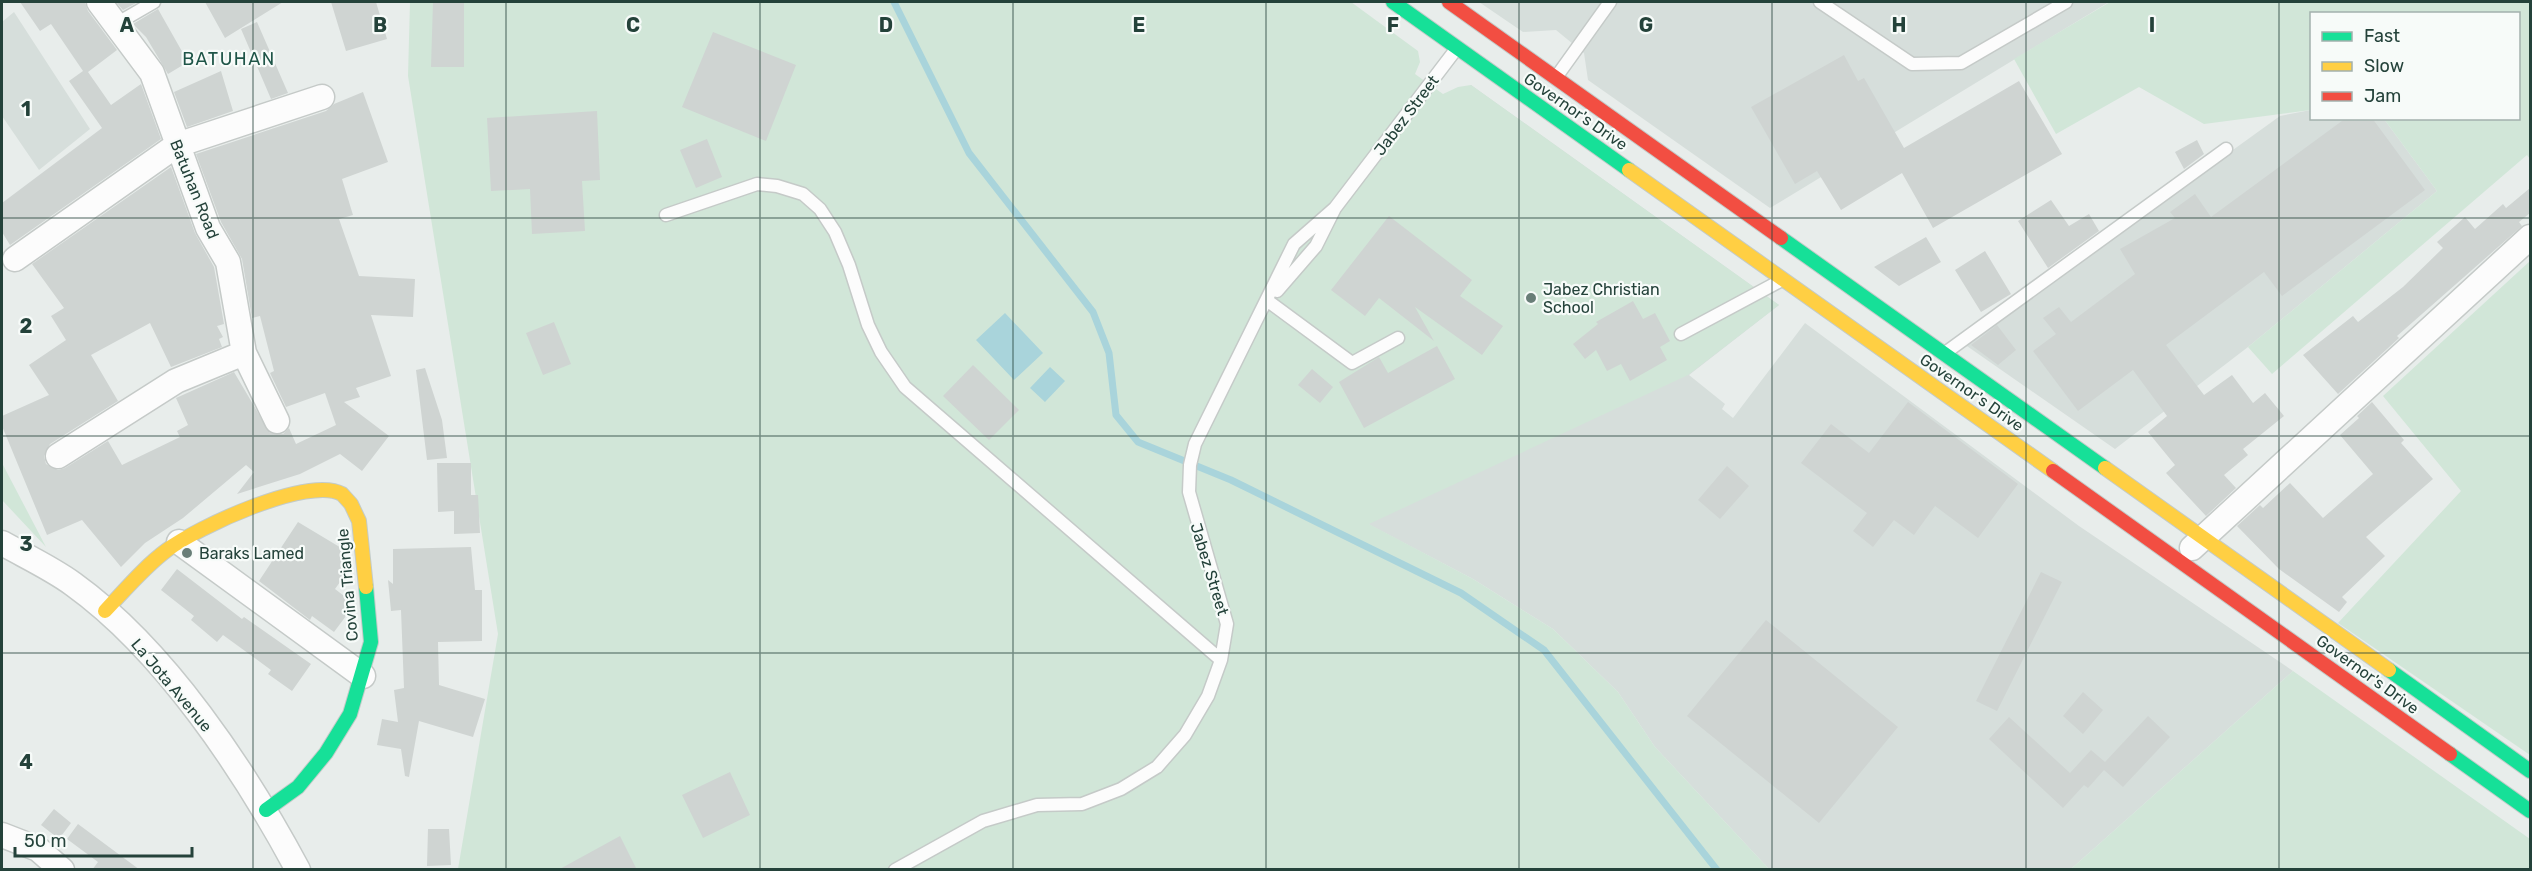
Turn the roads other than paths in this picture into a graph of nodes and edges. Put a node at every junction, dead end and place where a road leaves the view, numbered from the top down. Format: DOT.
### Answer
graph roads {
  1 [pos="99,2"];
  2 [pos="154,2"];
  3 [pos="1393,2"];
  4 [pos="1449,2"];
  5 [pos="1610,2"];
  6 [pos="1820,2"];
  7 [pos="2066,2"];
  8 [pos="116,24"];
  9 [pos="1468,35"];
  10 [pos="1546,91"];
  11 [pos="322,97"];
  12 [pos="177,145"];
  13 [pos="2226,149"];
  14 [pos="1335,208"];
  15 [pos="666,215"];
  16 [pos="2530,237"];
  17 [pos="15,259"];
  18 [pos="1784,279"];
  19 [pos="1268,301"];
  20 [pos="1681,334"];
  21 [pos="1398,338"];
  22 [pos="244,353"];
  23 [pos="1944,354"];
  24 [pos="277,421"];
  25 [pos="58,456"];
  26 [pos="2203,538"];
  27 [pos="179,542"];
  28 [pos="2,543"];
  29 [pos="2179,560"];
  30 [pos="105,611"];
  31 [pos="1221,660"];
  32 [pos="363,676"];
  33 [pos="2530,771"];
  34 [pos="266,810"];
  35 [pos="2530,811"];
  36 [pos="2,835"];
  37 [pos="62,870"];
  38 [pos="298,870"];
  39 [pos="895,870"];
  1 -- 8 [label="street, Batuhan Road"];
  2 -- 8 [label="lane"];
  3 -- 9 [label="main road, Governor's Drive"];
  4 -- 9 [label="main road, Governor's Drive"];
  5 -- 10 [label="lane"];
  6 -- 7 [label="lane"];
  8 -- 12 [label="street, Batuhan Road"];
  9 -- 10 [label="main road, Governor's Drive"];
  9 -- 10 [label="main road, Governor's Drive"];
  9 -- 14 [label="lane, Jabez Street"];
  10 -- 18 [label="main road, Governor's Drive"];
  10 -- 23 [label="main road, Governor's Drive"];
  11 -- 12 [label="street"];
  12 -- 17 [label="street"];
  12 -- 22 [label="street, Batuhan Road"];
  13 -- 23 [label="lane"];
  14 -- 19 [label="lane, Jabez Street"];
  14 -- 19 [label="lane, Jabez Street"];
  15 -- 31 [label="lane"];
  16 -- 26 [label="street"];
  18 -- 20 [label="lane"];
  18 -- 29 [label="main road, Governor's Drive"];
  19 -- 21 [label="lane"];
  19 -- 31 [label="lane, Jabez Street"];
  22 -- 24 [label="street, Batuhan Road"];
  22 -- 25 [label="street"];
  23 -- 26 [label="main road, Governor's Drive"];
  26 -- 29 [label="street"];
  26 -- 33 [label="main road, Governor's Drive"];
  27 -- 30 [label="main road, Covina Triangle"];
  27 -- 32 [label="street"];
  27 -- 32 [label="main road, Covina Triangle"];
  28 -- 30 [label="street, La Jota Avenue"];
  29 -- 35 [label="main road, Governor's Drive"];
  30 -- 34 [label="street, La Jota Avenue"];
  31 -- 39 [label="lane, Jabez Street"];
  32 -- 34 [label="main road, Covina Triangle"];
  34 -- 38 [label="street, La Jota Avenue"];
  36 -- 37 [label="street"];
}
